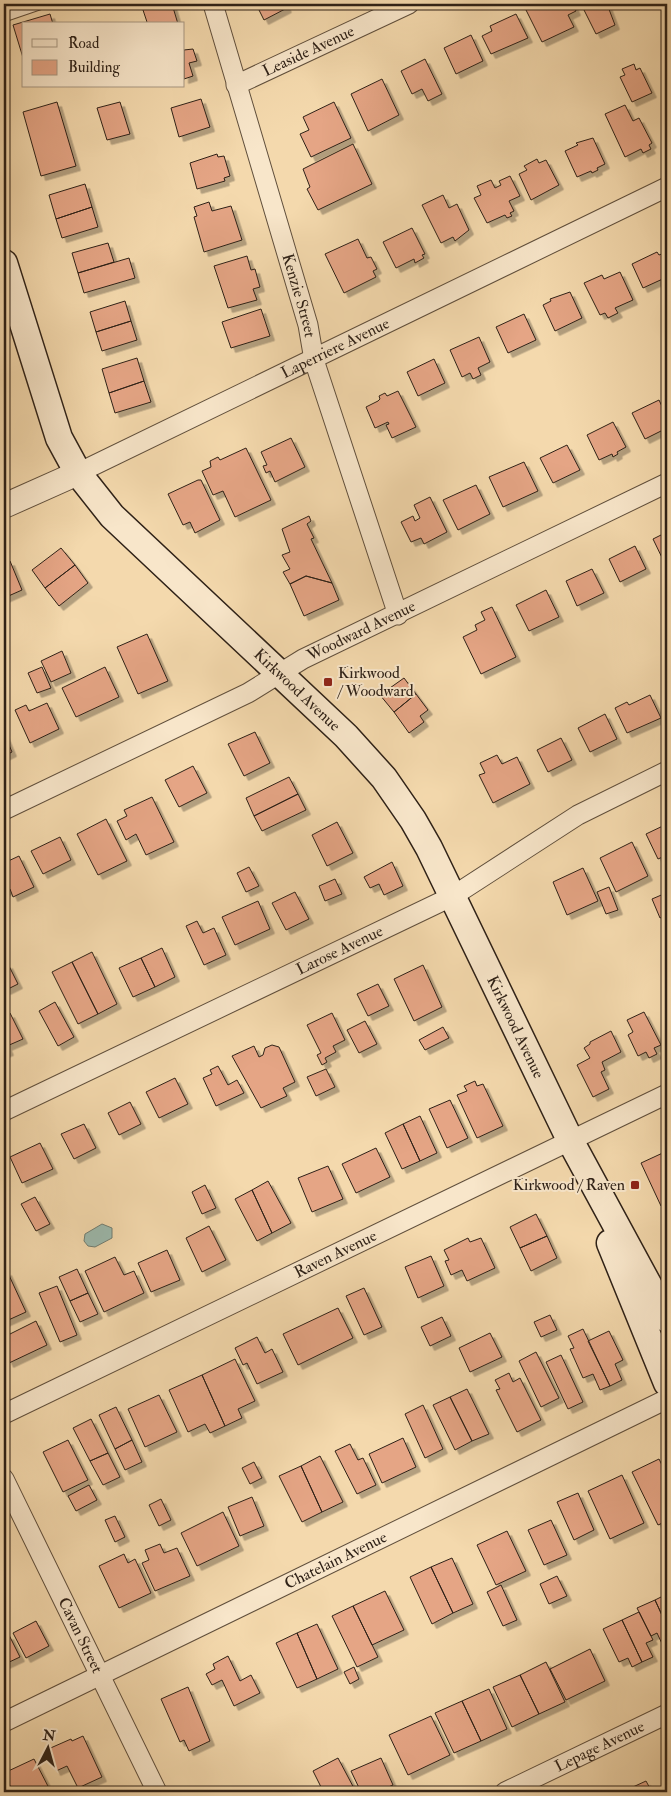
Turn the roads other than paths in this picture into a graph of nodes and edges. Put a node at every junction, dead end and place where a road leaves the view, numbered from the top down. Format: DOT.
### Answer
graph roads {
  1 [pos="42,4"];
  2 [pos="213,4"];
  3 [pos="409,4"];
  4 [pos="4,16"];
  5 [pos="236,85"];
  6 [pos="667,187"];
  7 [pos="4,262"];
  8 [pos="314,360"];
  9 [pos="78,473"];
  10 [pos="667,483"];
  11 [pos="4,506"];
  12 [pos="398,615"];
  13 [pos="278,673"];
  14 [pos="667,771"];
  15 [pos="4,810"];
  16 [pos="453,896"];
  17 [pos="667,1094"];
  18 [pos="4,1111"];
  19 [pos="571,1142"];
  20 [pos="667,1318"];
  21 [pos="667,1384"];
  22 [pos="667,1399"];
  23 [pos="4,1414"];
  24 [pos="4,1479"];
  25 [pos="99,1677"];
  26 [pos="667,1714"];
  27 [pos="4,1722"];
  28 [pos="157,1792"];
  29 [pos="505,1792"];
  1 -- 4 [label="lane"];
  2 -- 5 [label="street, Kenzie Street"];
  3 -- 5 [label="street, Leaside Avenue"];
  5 -- 8 [label="street, Kenzie Street"];
  6 -- 8 [label="street, Laperriere Avenue"];
  7 -- 9 [label="main road, Kirkwood Avenue"];
  8 -- 9 [label="street, Laperriere Avenue"];
  8 -- 12 [label="street, Kenzie Street"];
  9 -- 11 [label="street, Laperriere Avenue"];
  9 -- 13 [label="main road, Kirkwood Avenue"];
  10 -- 12 [label="street, Woodward Avenue"];
  12 -- 13 [label="street, Woodward Avenue"];
  13 -- 15 [label="street, Woodward Avenue"];
  13 -- 16 [label="main road, Kirkwood Avenue"];
  14 -- 16 [label="street, Larose Avenue"];
  16 -- 18 [label="street, Larose Avenue"];
  16 -- 19 [label="main road, Kirkwood Avenue"];
  17 -- 19 [label="street, Raven Avenue"];
  19 -- 20 [label="main road, Kirkwood Avenue"];
  19 -- 21 [label="main road, Kirkwood Avenue"];
  19 -- 23 [label="street, Raven Avenue"];
  22 -- 25 [label="street, Chatelain Avenue"];
  24 -- 25 [label="street, Cavan Street"];
  25 -- 27 [label="street, Chatelain Avenue"];
  25 -- 28 [label="street, Cavan Street"];
  26 -- 29 [label="street, Lepage Avenue"];
}
